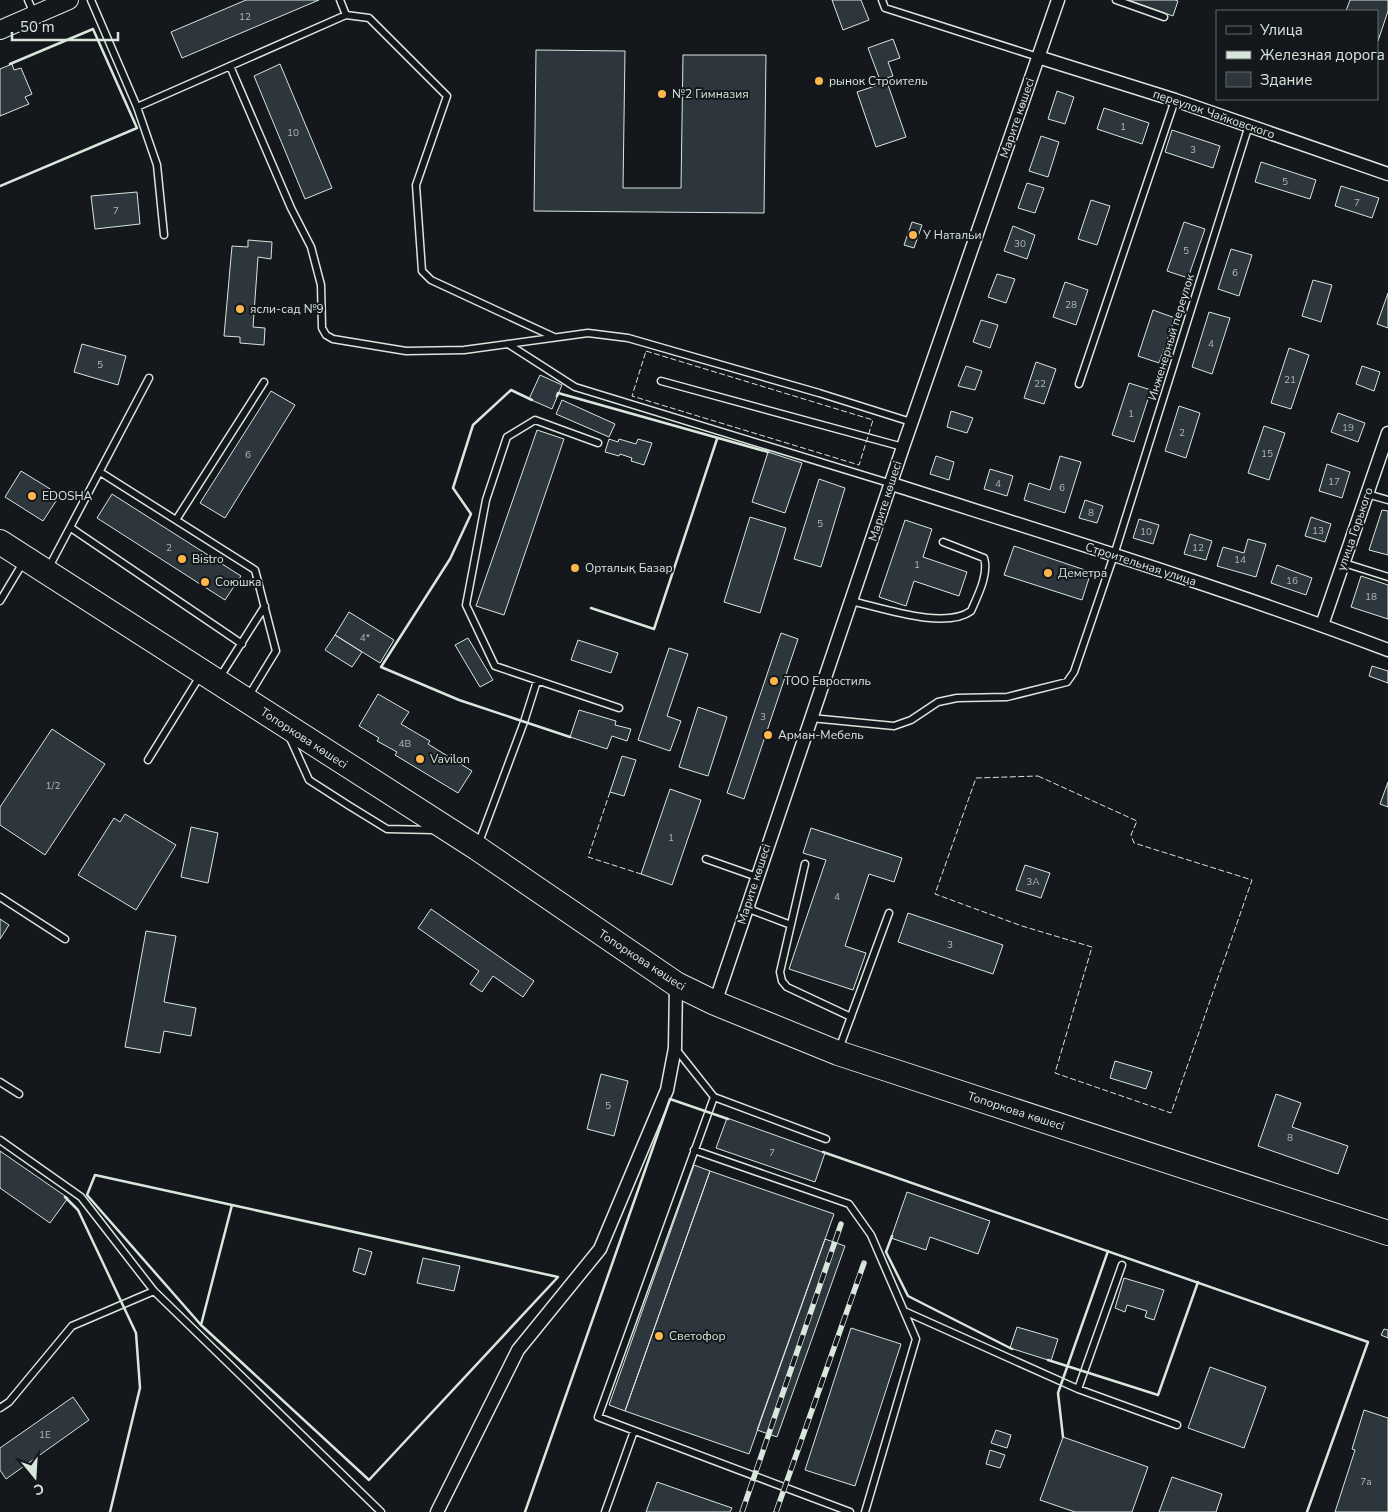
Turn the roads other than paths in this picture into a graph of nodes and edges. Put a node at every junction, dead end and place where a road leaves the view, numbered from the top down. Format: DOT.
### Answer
graph roads {
  1 [pos="69,0"];
  2 [pos="91,0"];
  3 [pos="340,0"];
  4 [pos="882,0"];
  5 [pos="1058,0"];
  6 [pos="1116,0"];
  7 [pos="31,8"];
  8 [pos="346,15"];
  9 [pos="1164,17"];
  10 [pos="0,30"];
  11 [pos="1038,57"];
  12 [pos="230,66"];
  13 [pos="1175,100"];
  14 [pos="137,107"];
  15 [pos="1249,125"];
  16 [pos="1388,174"];
  17 [pos="164,236"];
  18 [pos="556,338"];
  19 [pos="508,344"];
  20 [pos="149,378"];
  21 [pos="661,381"];
  22 [pos="264,382"];
  23 [pos="1079,384"];
  24 [pos="912,422"];
  25 [pos="1388,433"];
  26 [pos="598,443"];
  27 [pos="903,447"];
  28 [pos="100,472"];
  29 [pos="892,484"];
  30 [pos="1367,494"];
  31 [pos="1388,500"];
  32 [pos="176,520"];
  33 [pos="70,528"];
  34 [pos="0,542"];
  35 [pos="943,542"];
  36 [pos="1114,555"];
  37 [pos="25,559"];
  38 [pos="1344,563"];
  39 [pos="46,573"];
  40 [pos="1388,577"];
  41 [pos="0,601"];
  42 [pos="852,601"];
  43 [pos="264,606"];
  44 [pos="1322,625"];
  45 [pos="242,644"];
  46 [pos="1388,650"];
  47 [pos="210,677"];
  48 [pos="537,681"];
  49 [pos="245,700"];
  50 [pos="618,708"];
  51 [pos="811,718"];
  52 [pos="285,726"];
  53 [pos="148,760"];
  54 [pos="448,830"];
  55 [pos="477,848"];
  56 [pos="706,860"];
  57 [pos="805,864"];
  58 [pos="756,877"];
  59 [pos="0,897"];
  60 [pos="746,908"];
  61 [pos="889,913"];
  62 [pos="791,925"];
  63 [pos="65,939"];
  64 [pos="676,984"];
  65 [pos="715,1003"];
  66 [pos="851,1016"];
  67 [pos="675,1048"];
  68 [pos="838,1053"];
  69 [pos="0,1082"];
  70 [pos="19,1094"];
  71 [pos="714,1097"];
  72 [pos="826,1139"];
  73 [pos="0,1140"];
  74 [pos="694,1150"];
  75 [pos="1388,1232"];
  76 [pos="1122,1265"];
  77 [pos="154,1291"];
  78 [pos="904,1311"];
  79 [pos="1078,1389"];
  80 [pos="0,1408"];
  81 [pos="1177,1425"];
  82 [pos="634,1431"];
  83 [pos="381,1512"];
  84 [pos="437,1512"];
  85 [pos="605,1512"];
  86 [pos="850,1512"];
  87 [pos="865,1512"];
  1 -- 7 [label="main road"];
  2 -- 14 [label="lane"];
  3 -- 8 [label="lane"];
  4 -- 11 [label="lane"];
  5 -- 11 [label="street, Марите көшесі"];
  6 -- 9 [label="lane"];
  7 -- 10 [label="main road"];
  8 -- 12 [label="lane"];
  8 -- 18 [label="lane"];
  11 -- 13 [label="street, переулок Чайковского"];
  11 -- 24 [label="street, Марите көшесі"];
  12 -- 14 [label="lane"];
  12 -- 19 [label="lane"];
  13 -- 15 [label="street, переулок Чайковского"];
  13 -- 23 [label="lane"];
  14 -- 17 [label="lane"];
  15 -- 16 [label="street, переулок Чайковского"];
  15 -- 36 [label="lane, Инженерный переулок"];
  18 -- 19 [label="lane"];
  18 -- 24 [label="lane"];
  19 -- 29 [label="lane"];
  20 -- 28 [label="lane"];
  21 -- 27 [label="lane"];
  22 -- 32 [label="lane"];
  24 -- 27 [label="street, Марите көшесі"];
  25 -- 30 [label="street, улица Горького"];
  26 -- 48 [label="lane"];
  27 -- 29 [label="street, Марите көшесі"];
  28 -- 32 [label="lane"];
  28 -- 33 [label="lane"];
  29 -- 36 [label="street, Строительная улица"];
  29 -- 42 [label="street, Марите көшесі"];
  30 -- 31 [label="lane"];
  30 -- 38 [label="street, улица Горького"];
  32 -- 43 [label="lane"];
  33 -- 39 [label="lane"];
  33 -- 45 [label="lane"];
  34 -- 37 [label="highway, Топоркова көшесі"];
  35 -- 42 [label="lane"];
  36 -- 44 [label="street, Строительная улица"];
  36 -- 51 [label="lane, Инженерный переулок"];
  37 -- 39 [label="highway, Топоркова көшесі"];
  37 -- 41 [label="lane"];
  38 -- 40 [label="lane"];
  38 -- 44 [label="street, улица Горького"];
  39 -- 47 [label="highway, Топоркова көшесі"];
  42 -- 51 [label="street, Марите көшесі"];
  43 -- 45 [label="lane"];
  43 -- 49 [label="lane"];
  44 -- 46 [label="street, Строительная улица"];
  45 -- 47 [label="lane"];
  47 -- 49 [label="highway, Топоркова көшесі"];
  47 -- 53 [label="lane"];
  48 -- 50 [label="lane"];
  48 -- 55 [label="lane"];
  49 -- 52 [label="highway, Топоркова көшесі"];
  51 -- 58 [label="street, Марите көшесі"];
  52 -- 54 [label="highway, Топоркова көшесі"];
  52 -- 54 [label="lane"];
  54 -- 55 [label="highway, Топоркова көшесі"];
  55 -- 64 [label="highway, Топоркова көшесі"];
  56 -- 58 [label="lane"];
  57 -- 62 [label="lane"];
  58 -- 60 [label="street, Марите көшесі"];
  59 -- 63 [label="lane"];
  60 -- 62 [label="lane"];
  60 -- 65 [label="street, Марите көшесі"];
  61 -- 66 [label="lane"];
  62 -- 66 [label="lane"];
  64 -- 65 [label="highway, Топоркова көшесі"];
  64 -- 67 [label="street"];
  65 -- 68 [label="highway, Топоркова көшесі"];
  66 -- 68 [label="lane"];
  67 -- 71 [label="lane"];
  67 -- 84 [label="street"];
  68 -- 75 [label="highway, Топоркова көшесі"];
  69 -- 70 [label="lane"];
  71 -- 72 [label="lane"];
  71 -- 74 [label="lane"];
  73 -- 77 [label="lane"];
  74 -- 78 [label="lane"];
  74 -- 82 [label="lane"];
  76 -- 79 [label="lane"];
  77 -- 80 [label="lane"];
  77 -- 83 [label="lane"];
  78 -- 79 [label="lane"];
  78 -- 87 [label="lane"];
  79 -- 81 [label="lane"];
  82 -- 85 [label="lane"];
  82 -- 86 [label="lane"];
}
